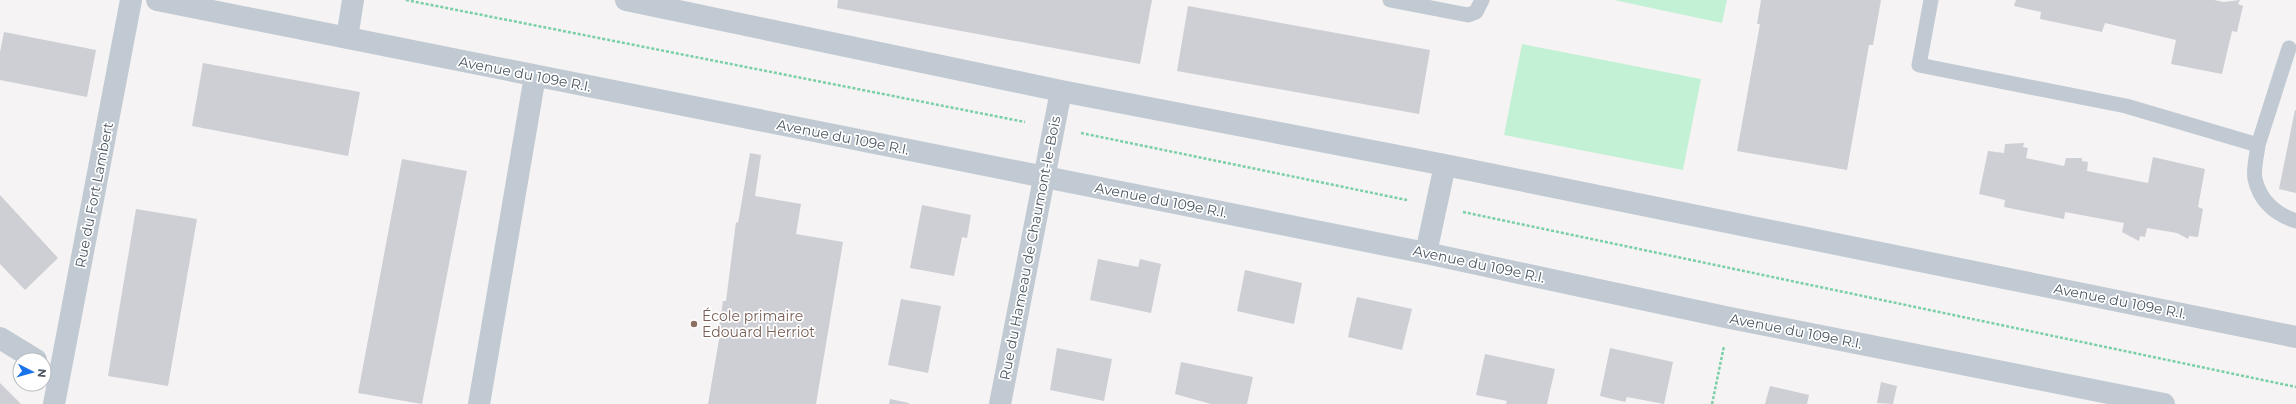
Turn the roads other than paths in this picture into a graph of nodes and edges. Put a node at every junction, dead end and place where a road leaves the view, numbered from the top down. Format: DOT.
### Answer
graph roads {
  1 [pos="130,0"];
  2 [pos="157,0"];
  3 [pos="354,0"];
  4 [pos="626,0"];
  5 [pos="1390,0"];
  6 [pos="1482,0"];
  7 [pos="1931,0"];
  8 [pos="347,38"];
  9 [pos="2289,48"];
  10 [pos="535,76"];
  11 [pos="1060,91"];
  12 [pos="2258,145"];
  13 [pos="1444,164"];
  14 [pos="1043,177"];
  15 [pos="2296,221"];
  16 [pos="1426,253"];
  17 [pos="2296,337"];
  18 [pos="0,338"];
  19 [pos="23,352"];
  20 [pos="52,368"];
  21 [pos="54,404"];
  22 [pos="479,404"];
  23 [pos="1000,404"];
  24 [pos="2164,404"];
  1 -- 20 [label="street, Rue du Fort Lambert"];
  2 -- 8 [label="street, Avenue du 109e R.I."];
  3 -- 8 [label="street"];
  4 -- 11 [label="street, Avenue du 109e R.I."];
  5 -- 6 [label="lane"];
  7 -- 12 [label="lane"];
  8 -- 10 [label="street, Avenue du 109e R.I."];
  9 -- 12 [label="lane"];
  10 -- 14 [label="street, Avenue du 109e R.I."];
  10 -- 22 [label="street"];
  11 -- 13 [label="street, Avenue du 109e R.I."];
  11 -- 14 [label="street, Rue du Hameau de Chaumont-le-Bois"];
  12 -- 15 [label="lane"];
  13 -- 16 [label="street"];
  13 -- 17 [label="street, Avenue du 109e R.I."];
  14 -- 16 [label="street, Avenue du 109e R.I."];
  14 -- 23 [label="street, Rue du Hameau de Chaumont-le-Bois"];
  16 -- 24 [label="street, Avenue du 109e R.I."];
  18 -- 19 [label="street"];
  20 -- 21 [label="street, Rue du Fort Lambert"];
}
